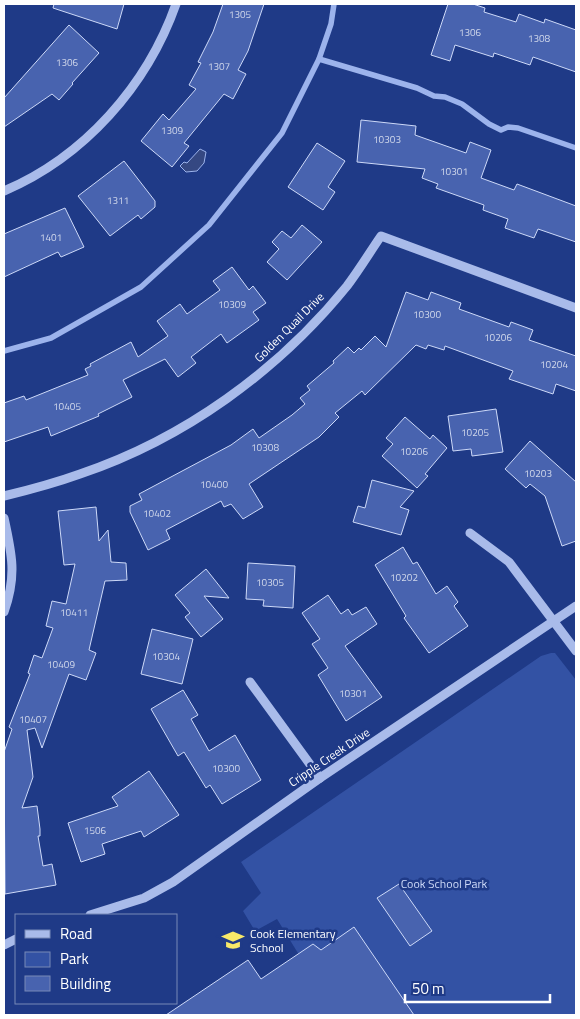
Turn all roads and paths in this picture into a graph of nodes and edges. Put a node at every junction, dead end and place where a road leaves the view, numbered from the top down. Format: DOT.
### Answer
graph roads {
  1 [pos="176,4"];
  2 [pos="4,191"];
  3 [pos="576,308"];
  4 [pos="4,496"];
  5 [pos="4,518"];
  6 [pos="470,533"];
  7 [pos="576,606"];
  8 [pos="4,612"];
  9 [pos="556,621"];
  10 [pos="576,651"];
  11 [pos="250,682"];
  12 [pos="320,778"];
  13 [pos="93,914"];
  1 -- 2 [label="street"];
  3 -- 4 [label="street, Golden Quail Drive"];
  5 -- 8 [label="street"];
  6 -- 9 [label="street"];
  7 -- 9 [label="street, Cripple Creek Drive"];
  9 -- 10 [label="street"];
  9 -- 12 [label="street, Cripple Creek Drive"];
  11 -- 12 [label="street"];
  12 -- 13 [label="street, Cripple Creek Drive"];
}
